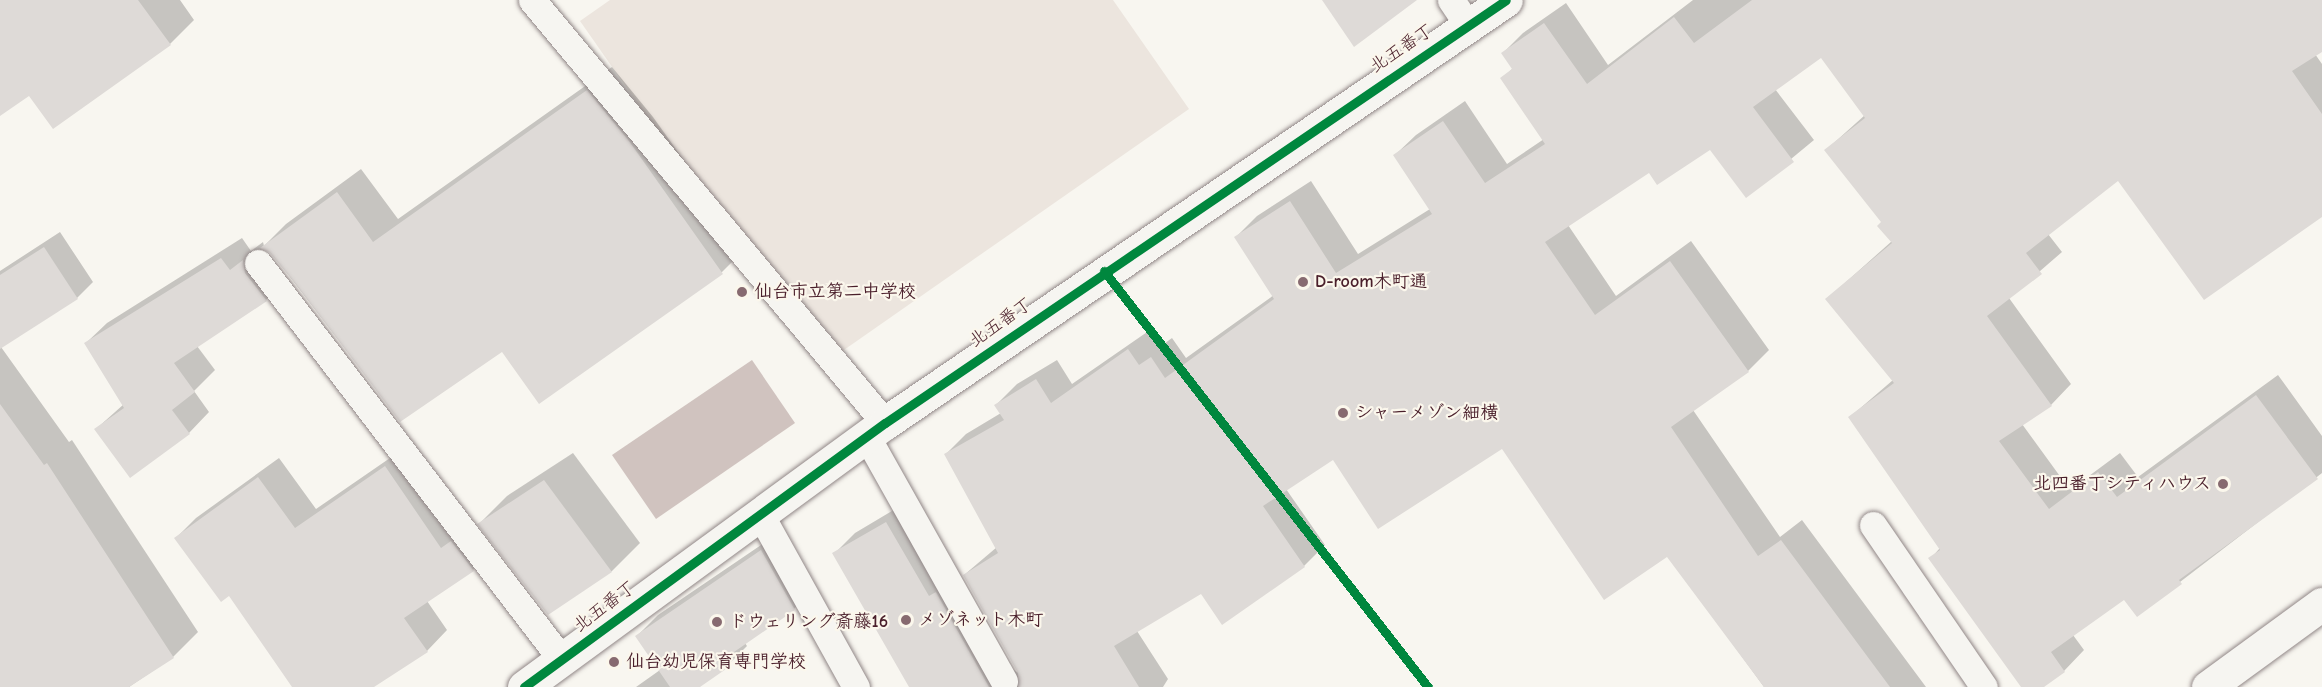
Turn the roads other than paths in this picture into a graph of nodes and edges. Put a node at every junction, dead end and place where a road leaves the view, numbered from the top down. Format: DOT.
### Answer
graph roads {
  1 [pos="532,0"];
  2 [pos="1506,0"];
  3 [pos="1459,13"];
  4 [pos="258,263"];
  5 [pos="876,430"];
  6 [pos="759,512"];
  7 [pos="1873,525"];
  8 [pos="2322,604"];
  9 [pos="562,660"];
  10 [pos="1004,681"];
  11 [pos="524,687"];
  12 [pos="856,687"];
  13 [pos="1984,687"];
  14 [pos="2208,687"];
  1 -- 5 [label="lane"];
  2 -- 3 [label="street, 北五番丁"];
  3 -- 5 [label="street, 北五番丁"];
  4 -- 9 [label="lane"];
  5 -- 6 [label="street, 北五番丁"];
  5 -- 10 [label="lane"];
  6 -- 9 [label="street, 北五番丁"];
  6 -- 12 [label="lane"];
  7 -- 13 [label="lane"];
  8 -- 14 [label="street"];
  9 -- 11 [label="street, 北五番丁"];
}
